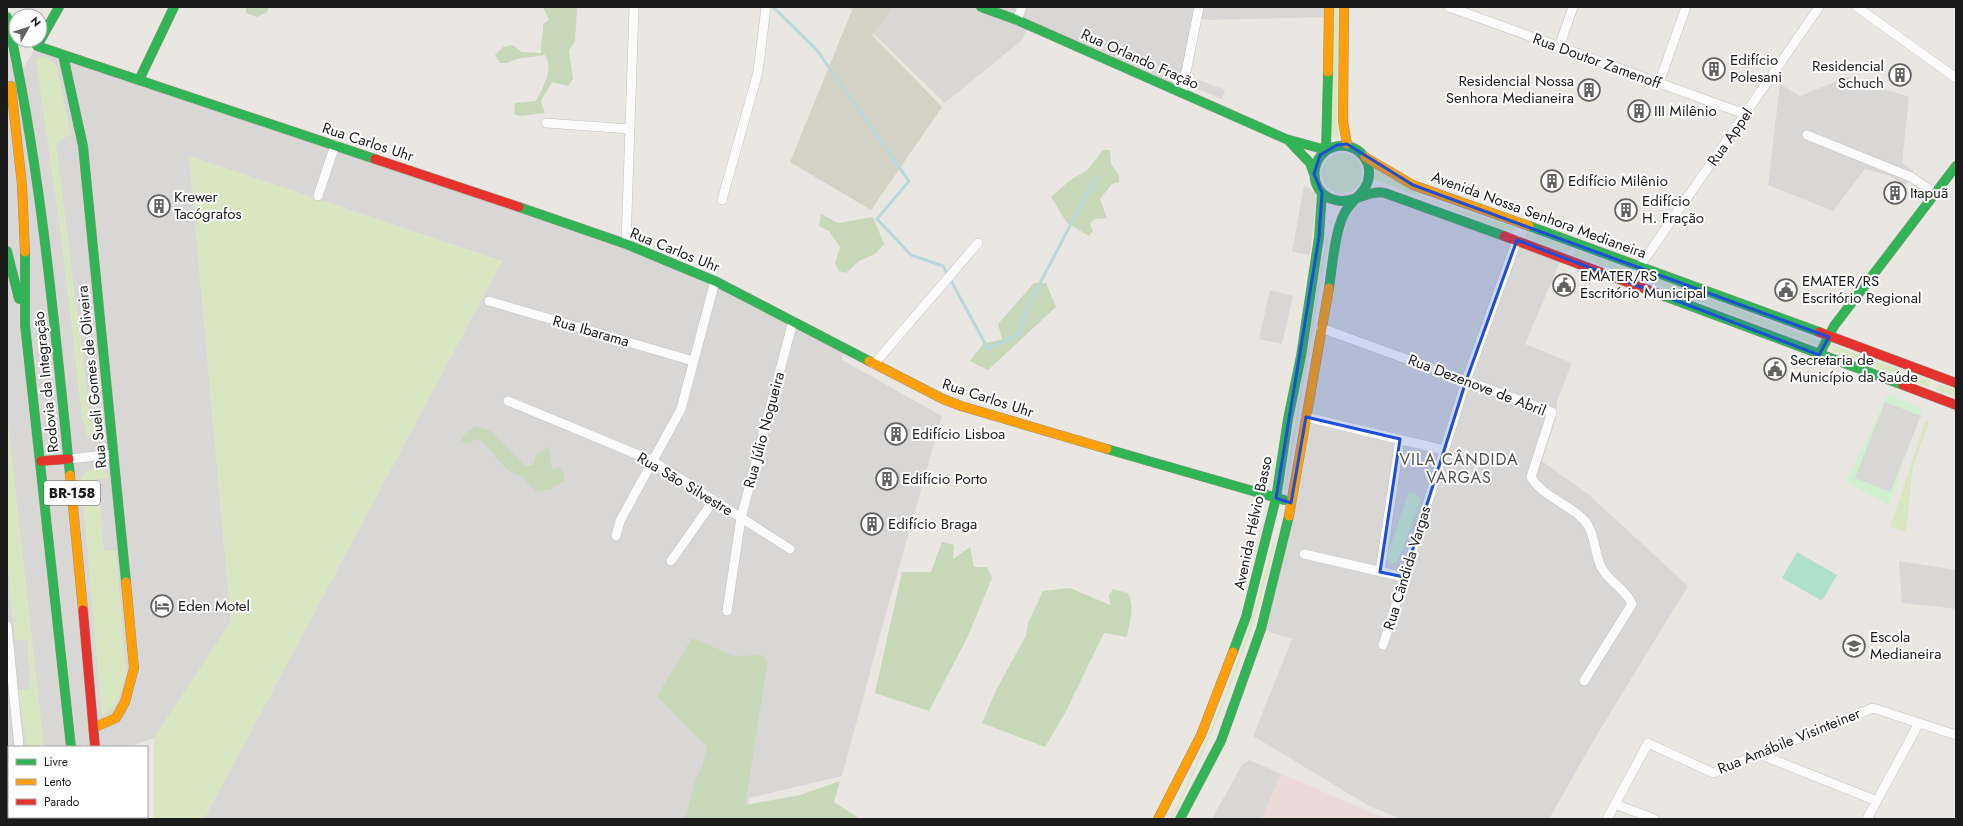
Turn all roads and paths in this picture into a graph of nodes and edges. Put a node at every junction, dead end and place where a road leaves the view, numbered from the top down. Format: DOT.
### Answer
graph roads {
  1 [pos="59,7"];
  2 [pos="174,7"];
  3 [pos="634,7"];
  4 [pos="766,7"];
  5 [pos="981,7"];
  6 [pos="1022,7"];
  7 [pos="1199,7"];
  8 [pos="1329,7"];
  9 [pos="1344,7"];
  10 [pos="1448,7"];
  11 [pos="1573,7"];
  12 [pos="1686,7"];
  13 [pos="1819,7"];
  14 [pos="1857,7"];
  15 [pos="7,17"];
  16 [pos="1017,20"];
  17 [pos="1559,47"];
  18 [pos="63,55"];
  19 [pos="1956,78"];
  20 [pos="139,80"];
  21 [pos="1659,83"];
  22 [pos="9,87"];
  23 [pos="1182,92"];
  24 [pos="1745,114"];
  25 [pos="546,123"];
  26 [pos="630,129"];
  27 [pos="1807,135"];
  28 [pos="1286,139"];
  29 [pos="1347,144"];
  30 [pos="335,146"];
  31 [pos="1326,150"];
  32 [pos="1365,157"];
  33 [pos="1956,166"];
  34 [pos="1314,174"];
  35 [pos="1322,193"];
  36 [pos="1935,193"];
  37 [pos="318,196"];
  38 [pos="1357,198"];
  39 [pos="722,200"];
  40 [pos="1523,224"];
  41 [pos="1516,240"];
  42 [pos="978,243"];
  43 [pos="626,244"];
  44 [pos="7,251"];
  45 [pos="1640,266"];
  46 [pos="715,281"];
  47 [pos="1631,283"];
  48 [pos="489,301"];
  49 [pos="793,321"];
  50 [pos="25,325"];
  51 [pos="1322,328"];
  52 [pos="1828,337"];
  53 [pos="1819,355"];
  54 [pos="693,361"];
  55 [pos="874,364"];
  56 [pos="1466,381"];
  57 [pos="1956,383"];
  58 [pos="508,401"];
  59 [pos="1956,405"];
  60 [pos="1306,417"];
  61 [pos="1400,439"];
  62 [pos="1444,450"];
  63 [pos="114,454"];
  64 [pos="68,458"];
  65 [pos="653,461"];
  66 [pos="41,462"];
  67 [pos="1276,498"];
  68 [pos="714,500"];
  69 [pos="1291,502"];
  70 [pos="741,518"];
  71 [pos="616,536"];
  72 [pos="790,549"];
  73 [pos="1304,554"];
  74 [pos="671,561"];
  75 [pos="1380,572"];
  76 [pos="1404,577"];
  77 [pos="727,611"];
  78 [pos="7,626"];
  79 [pos="1383,645"];
  80 [pos="1584,681"];
  81 [pos="1919,723"];
  82 [pos="93,728"];
  83 [pos="1956,735"];
  84 [pos="19,746"];
  85 [pos="71,746"];
  86 [pos="95,746"];
  87 [pos="1759,754"];
  88 [pos="1877,801"];
  89 [pos="1615,804"];
  90 [pos="1158,819"];
  91 [pos="1180,819"];
  92 [pos="1607,819"];
  93 [pos="1654,819"];
  94 [pos="1867,819"];
  1 -- 18 [label="main road, Rua Carlos Uhr"];
  2 -- 20 [label="main road"];
  3 -- 26 [label="street"];
  4 -- 39 [label="street"];
  5 -- 16 [label="main road, Rua Orlando Fração"];
  6 -- 16 [label="street"];
  7 -- 23 [label="street"];
  8 -- 31 [label="main road"];
  9 -- 29 [label="main road"];
  10 -- 17 [label="street, Rua Doutor Zamenoff"];
  11 -- 17 [label="street"];
  12 -- 21 [label="street"];
  13 -- 24 [label="street, Rua Appel"];
  14 -- 19 [label="street"];
  15 -- 64 [label="main road, Rodovia da Integração / BR-158"];
  16 -- 23 [label="main road, Rua Orlando Fração"];
  17 -- 21 [label="street, Rua Doutor Zamenoff"];
  18 -- 20 [label="main road, Rua Carlos Uhr"];
  18 -- 63 [label="main road, Rua Sueli Gomes de Oliveira"];
  20 -- 30 [label="main road, Rua Carlos Uhr"];
  21 -- 24 [label="street, Rua Doutor Zamenoff"];
  22 -- 50 [label="main road, Rodovia da Integração / BR-158"];
  23 -- 28 [label="main road, Rua Orlando Fração"];
  24 -- 45 [label="street, Rua Appel"];
  25 -- 26 [label="street"];
  26 -- 43 [label="street"];
  27 -- 36 [label="street"];
  28 -- 31 [label="main road, Rua Orlando Fração"];
  28 -- 34 [label="main road, Rua Orlando Fração"];
  29 -- 31 [label="main road"];
  29 -- 32 [label="main road"];
  30 -- 37 [label="street"];
  30 -- 43 [label="main road, Rua Carlos Uhr"];
  31 -- 34 [label="main road"];
  32 -- 38 [label="main road"];
  32 -- 40 [label="main road, Avenida Nossa Senhora Medianeira"];
  33 -- 36 [label="main road"];
  34 -- 35 [label="main road"];
  35 -- 38 [label="main road"];
  35 -- 67 [label="main road, Avenida Hélvio Basso"];
  36 -- 52 [label="main road"];
  38 -- 41 [label="main road, Avenida Nossa Senhora Medianeira"];
  38 -- 51 [label="main road, Avenida Hélvio Basso"];
  40 -- 41 [label="main road"];
  40 -- 45 [label="main road, Avenida Nossa Senhora Medianeira"];
  41 -- 47 [label="main road, Avenida Nossa Senhora Medianeira"];
  41 -- 56 [label="street, Rua Cândida Vargas"];
  42 -- 55 [label="street"];
  43 -- 46 [label="main road, Rua Carlos Uhr"];
  44 -- 50 [label="main road"];
  45 -- 47 [label="street, Rua Appel"];
  45 -- 52 [label="main road, Avenida Nossa Senhora Medianeira"];
  46 -- 49 [label="main road, Rua Carlos Uhr"];
  46 -- 54 [label="street"];
  47 -- 53 [label="main road, Avenida Nossa Senhora Medianeira"];
  48 -- 54 [label="street, Rua Ibarama"];
  49 -- 55 [label="main road, Rua Carlos Uhr"];
  49 -- 70 [label="street, Rua Júlio Nogueira"];
  50 -- 66 [label="main road, Rodovia da Integração / BR-158"];
  51 -- 56 [label="street, Rua Dezenove de Abril"];
  51 -- 60 [label="main road, Avenida Hélvio Basso"];
  52 -- 53 [label="main road"];
  52 -- 57 [label="main road, Avenida Nossa Senhora Medianeira"];
  53 -- 59 [label="main road, Avenida Nossa Senhora Medianeira"];
  54 -- 65 [label="street"];
  55 -- 67 [label="main road, Rua Carlos Uhr"];
  56 -- 62 [label="street, Rua Cândida Vargas"];
  56 -- 80 [label="street, Rua Dezenove de Abril"];
  58 -- 65 [label="street, Rua São Silvestre"];
  60 -- 61 [label="street"];
  60 -- 69 [label="main road, Avenida Hélvio Basso"];
  61 -- 62 [label="street"];
  61 -- 75 [label="street"];
  62 -- 76 [label="street, Rua Cândida Vargas"];
  63 -- 64 [label="street"];
  63 -- 82 [label="main road, Rua Sueli Gomes de Oliveira"];
  64 -- 66 [label="main road"];
  64 -- 82 [label="main road, Rodovia da Integração / BR-158"];
  65 -- 68 [label="street, Rua São Silvestre"];
  65 -- 71 [label="street"];
  66 -- 85 [label="main road, Rodovia da Integração / BR-158"];
  67 -- 69 [label="main road, Rua Carlos Uhr"];
  67 -- 90 [label="main road, Avenida Hélvio Basso"];
  68 -- 70 [label="street, Rua São Silvestre"];
  68 -- 74 [label="street"];
  69 -- 91 [label="main road, Avenida Hélvio Basso"];
  70 -- 72 [label="street, Rua São Silvestre"];
  70 -- 77 [label="street, Rua Júlio Nogueira"];
  73 -- 75 [label="street"];
  75 -- 76 [label="street"];
  76 -- 79 [label="street, Rua Cândida Vargas"];
  78 -- 84 [label="street"];
  81 -- 83 [label="street, Rua Amábile Visinteiner"];
  81 -- 87 [label="street, Rua Amábile Visinteiner"];
  81 -- 88 [label="street"];
  82 -- 86 [label="main road, Rodovia da Integração / BR-158"];
  87 -- 88 [label="street"];
  87 -- 89 [label="street, Rua Amábile Visinteiner"];
  88 -- 94 [label="street"];
  89 -- 92 [label="street"];
  89 -- 93 [label="street"];
}
